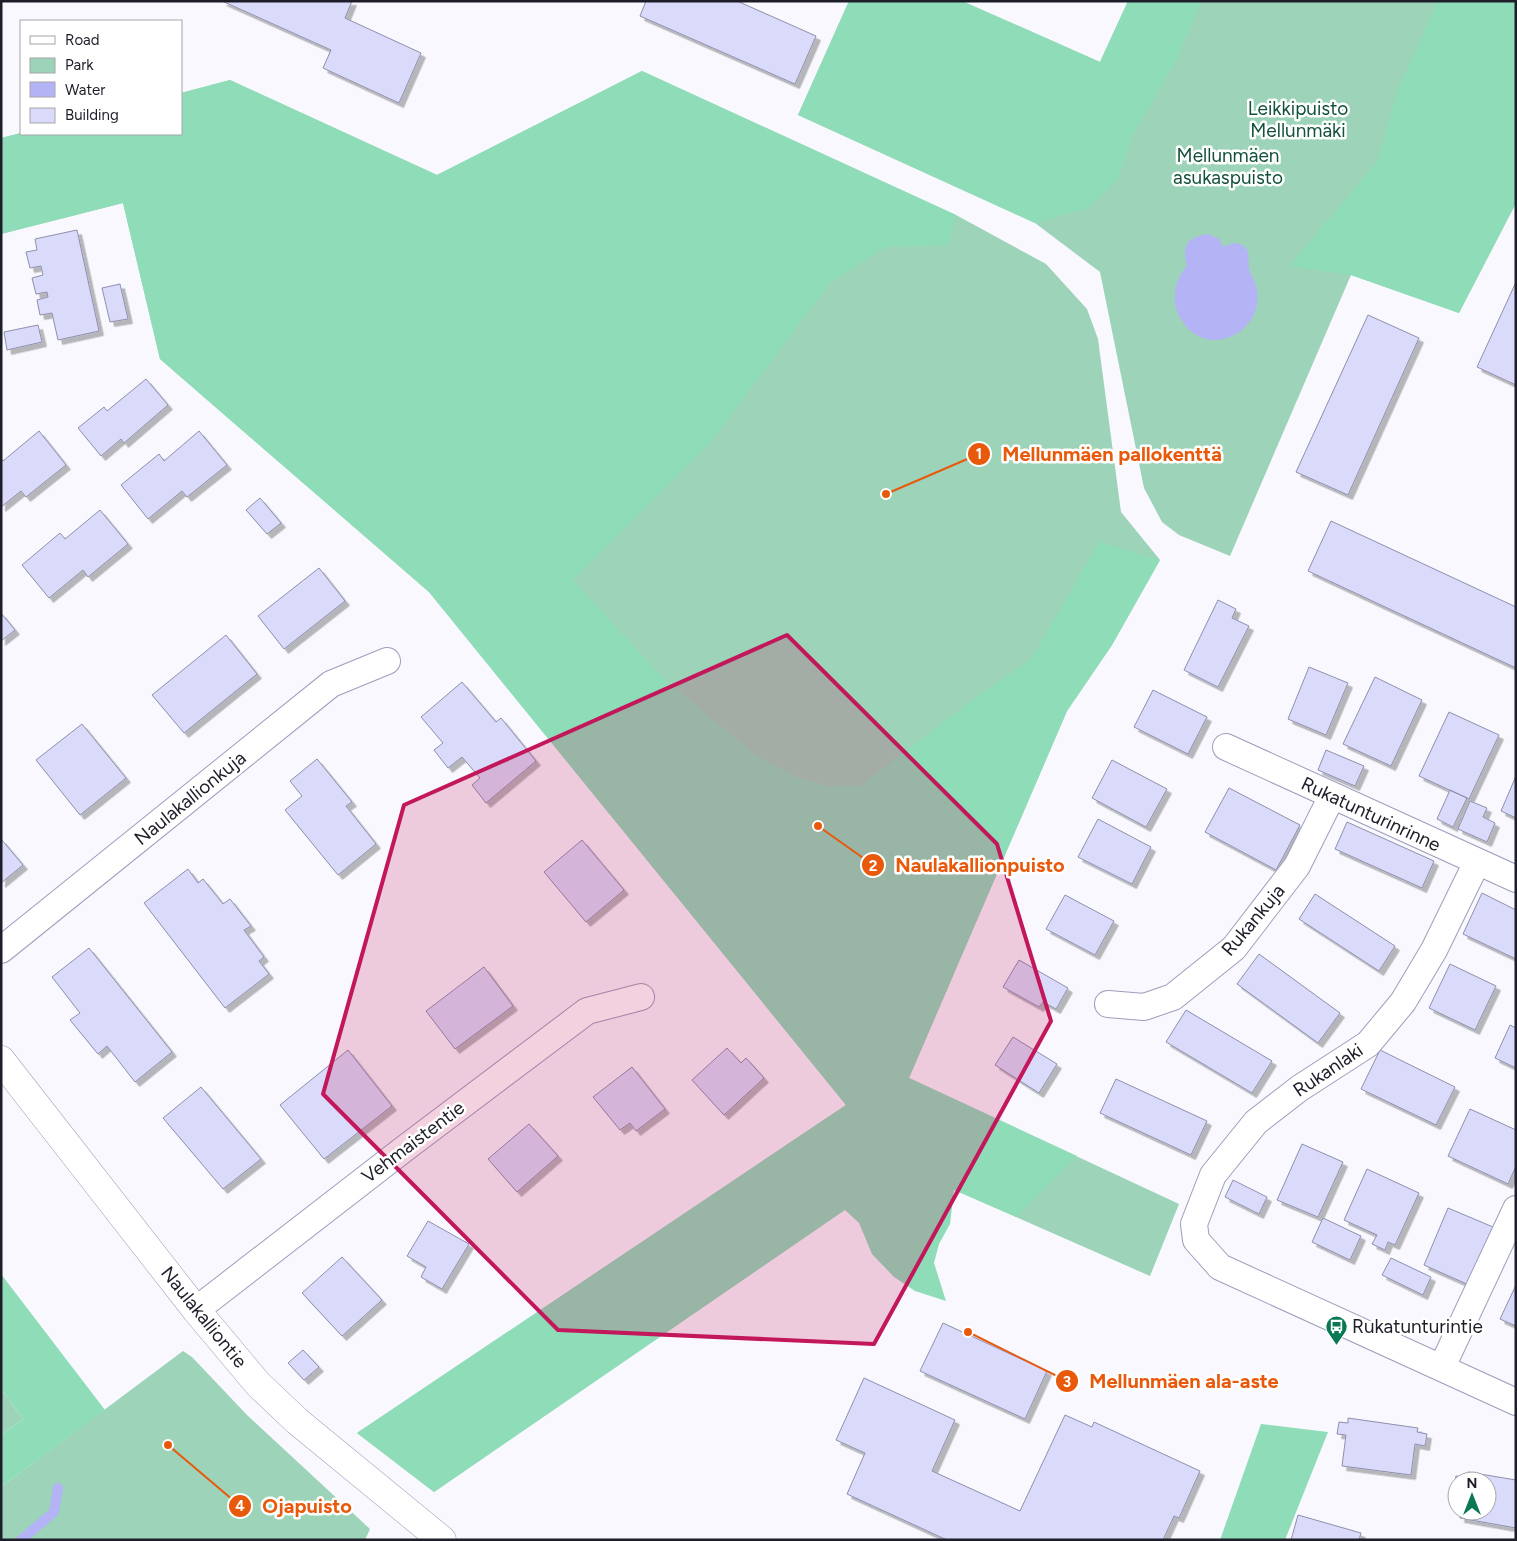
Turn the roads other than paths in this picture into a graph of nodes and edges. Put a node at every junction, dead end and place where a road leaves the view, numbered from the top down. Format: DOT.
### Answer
graph roads {
  1 [pos="386,661"];
  2 [pos="1226,747"];
  3 [pos="1332,796"];
  4 [pos="1477,862"];
  5 [pos="1516,879"];
  6 [pos="1,950"];
  7 [pos="641,997"];
  8 [pos="1108,1004"];
  9 [pos="1,1060"];
  10 [pos="1516,1209"];
  11 [pos="196,1310"];
  12 [pos="1442,1367"];
  13 [pos="1516,1402"];
  14 [pos="442,1540"];
  1 -- 6 [label="street, Naulakallionkuja"];
  2 -- 3 [label="street, Rukatunturinrinne"];
  3 -- 4 [label="street, Rukatunturinrinne"];
  3 -- 8 [label="street, Rukankuja"];
  4 -- 5 [label="street, Rukatunturinrinne"];
  4 -- 12 [label="street, Rukanlaki"];
  7 -- 11 [label="street, Vehmaistentie"];
  9 -- 11 [label="street, Naulakalliontie"];
  10 -- 12 [label="street"];
  11 -- 14 [label="street, Naulakalliontie"];
  12 -- 13 [label="street"];
}
